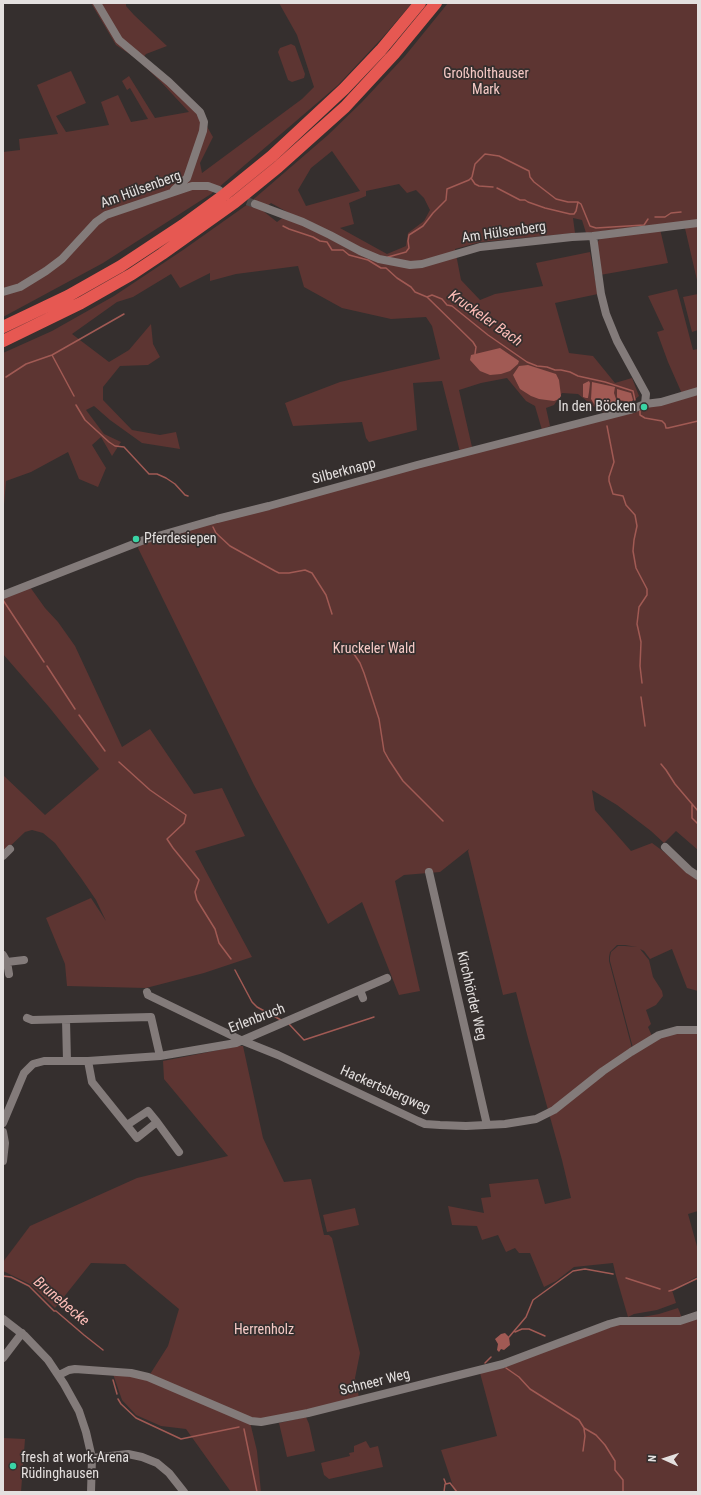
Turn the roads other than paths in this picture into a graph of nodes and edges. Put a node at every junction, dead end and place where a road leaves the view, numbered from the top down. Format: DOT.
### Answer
graph roads {
  1 [pos="97,3"];
  2 [pos="420,3"];
  3 [pos="436,3"];
  4 [pos="219,190"];
  5 [pos="166,195"];
  6 [pos="255,204"];
  7 [pos="698,223"];
  8 [pos="593,236"];
  9 [pos="3,292"];
  10 [pos="3,327"];
  11 [pos="3,341"];
  12 [pos="698,391"];
  13 [pos="645,404"];
  14 [pos="3,595"];
  15 [pos="665,847"];
  16 [pos="10,849"];
  17 [pos="3,856"];
  18 [pos="429,872"];
  19 [pos="698,876"];
  20 [pos="5,959"];
  21 [pos="24,960"];
  22 [pos="9,974"];
  23 [pos="387,978"];
  24 [pos="147,993"];
  25 [pos="27,1018"];
  26 [pos="66,1020"];
  27 [pos="698,1030"];
  28 [pos="243,1041"];
  29 [pos="160,1056"];
  30 [pos="67,1061"];
  31 [pos="88,1061"];
  32 [pos="156,1122"];
  33 [pos="3,1123"];
  34 [pos="127,1125"];
  35 [pos="487,1125"];
  36 [pos="3,1132"];
  37 [pos="179,1152"];
  38 [pos="3,1161"];
  39 [pos="698,1315"];
  40 [pos="3,1319"];
  41 [pos="22,1333"];
  42 [pos="3,1358"];
  43 [pos="59,1375"];
  44 [pos="92,1458"];
  45 [pos="91,1492"];
  46 [pos="184,1492"];
  1 -- 5 [label="street"];
  2 -- 10 [label="highway"];
  3 -- 11 [label="highway"];
  4 -- 5 [label="street, Am Hülsenberg"];
  5 -- 9 [label="street, Am Hülsenberg"];
  6 -- 8 [label="street, Am Hülsenberg"];
  7 -- 8 [label="street, Am Hülsenberg"];
  8 -- 13 [label="street"];
  12 -- 13 [label="street, Silberknapp"];
  13 -- 14 [label="street, Silberknapp"];
  15 -- 19 [label="street"];
  16 -- 17 [label="street"];
  18 -- 35 [label="street, Kirchhörder Weg"];
  20 -- 21 [label="street"];
  20 -- 22 [label="street"];
  23 -- 28 [label="street, Erlenbruch"];
  24 -- 28 [label="street, Hackertsbergweg"];
  25 -- 26 [label="street"];
  26 -- 29 [label="street"];
  26 -- 30 [label="street"];
  27 -- 35 [label="street, Hackertsbergweg"];
  28 -- 29 [label="street, Erlenbruch"];
  28 -- 35 [label="street, Hackertsbergweg"];
  29 -- 31 [label="street, Erlenbruch"];
  30 -- 31 [label="street, Erlenbruch"];
  30 -- 33 [label="street, Erlenbruch"];
  31 -- 34 [label="street"];
  32 -- 34 [label="street"];
  32 -- 34 [label="street"];
  32 -- 37 [label="street"];
  36 -- 38 [label="street"];
  39 -- 43 [label="street, Schneer Weg"];
  40 -- 41 [label="street"];
  41 -- 42 [label="street"];
  41 -- 43 [label="street"];
  43 -- 44 [label="street"];
  44 -- 45 [label="street"];
  44 -- 46 [label="street"];
}
